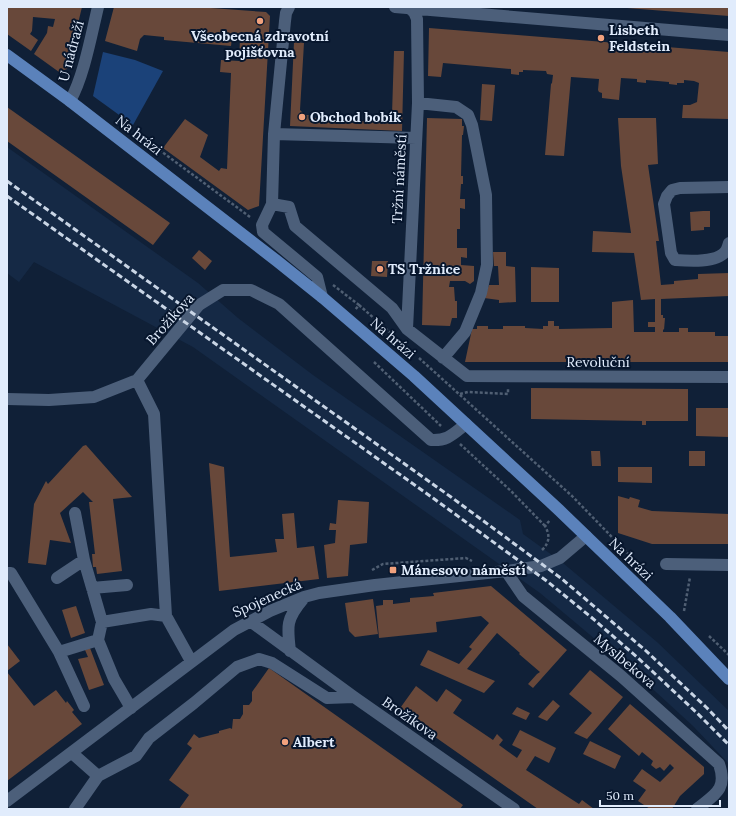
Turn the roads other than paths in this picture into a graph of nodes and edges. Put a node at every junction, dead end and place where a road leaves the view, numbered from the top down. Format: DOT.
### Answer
graph roads {
  1 [pos="98,7"];
  2 [pos="289,7"];
  3 [pos="395,7"];
  4 [pos="409,8"];
  5 [pos="729,35"];
  6 [pos="7,55"];
  7 [pos="70,101"];
  8 [pos="418,103"];
  9 [pos="274,134"];
  10 [pos="416,138"];
  11 [pos="729,187"];
  12 [pos="272,204"];
  13 [pos="729,243"];
  14 [pos="322,297"];
  15 [pos="407,330"];
  16 [pos="443,358"];
  17 [pos="729,377"];
  18 [pos="137,380"];
  19 [pos="7,399"];
  20 [pos="466,424"];
  21 [pos="75,513"];
  22 [pos="586,536"];
  23 [pos="84,560"];
  24 [pos="666,564"];
  25 [pos="729,564"];
  26 [pos="506,571"];
  27 [pos="7,573"];
  28 [pos="58,578"];
  29 [pos="127,584"];
  30 [pos="92,588"];
  31 [pos="304,597"];
  32 [pos="166,616"];
  33 [pos="250,621"];
  34 [pos="102,622"];
  35 [pos="98,640"];
  36 [pos="290,651"];
  37 [pos="59,652"];
  38 [pos="191,661"];
  39 [pos="729,679"];
  40 [pos="354,697"];
  41 [pos="84,706"];
  42 [pos="131,708"];
  43 [pos="72,753"];
  44 [pos="98,776"];
  45 [pos="7,801"];
  46 [pos="75,809"];
  47 [pos="514,809"];
  48 [pos="697,809"];
  1 -- 7 [label="street, U nádraží"];
  2 -- 9 [label="street"];
  3 -- 4 [label="street"];
  4 -- 5 [label="street"];
  4 -- 8 [label="street, Tržní náměstí"];
  6 -- 7 [label="main road, Na hrázi"];
  7 -- 14 [label="main road, Na hrázi"];
  8 -- 10 [label="street, Tržní náměstí"];
  8 -- 16 [label="street"];
  9 -- 10 [label="street"];
  9 -- 12 [label="street"];
  10 -- 15 [label="street, Tržní náměstí"];
  11 -- 13 [label="street"];
  12 -- 14 [label="street"];
  12 -- 15 [label="street"];
  14 -- 20 [label="main road, Na hrázi"];
  15 -- 16 [label="street"];
  16 -- 17 [label="street, Revoluční"];
  18 -- 19 [label="street"];
  18 -- 20 [label="street, Brožíkova"];
  18 -- 32 [label="street"];
  20 -- 22 [label="main road, Na hrázi"];
  21 -- 23 [label="street"];
  22 -- 26 [label="street, Spojenecká"];
  22 -- 39 [label="main road, Na hrázi"];
  23 -- 28 [label="street"];
  23 -- 30 [label="street"];
  24 -- 25 [label="street"];
  26 -- 31 [label="street, Spojenecká"];
  26 -- 48 [label="street, Myslbekova"];
  27 -- 37 [label="street"];
  29 -- 30 [label="street"];
  30 -- 34 [label="street"];
  31 -- 33 [label="street, Spojenecká"];
  31 -- 36 [label="street"];
  32 -- 34 [label="street"];
  32 -- 38 [label="street"];
  33 -- 36 [label="street, Brožíkova"];
  33 -- 38 [label="street, Spojenecká"];
  34 -- 35 [label="street"];
  35 -- 37 [label="street"];
  35 -- 42 [label="street"];
  36 -- 40 [label="street, Brožíkova"];
  37 -- 41 [label="street"];
  38 -- 42 [label="street, Spojenecká"];
  40 -- 44 [label="street"];
  40 -- 47 [label="street, Brožíkova"];
  42 -- 43 [label="street, Spojenecká"];
  43 -- 44 [label="street"];
  43 -- 45 [label="street, Spojenecká"];
  44 -- 46 [label="street"];
}
